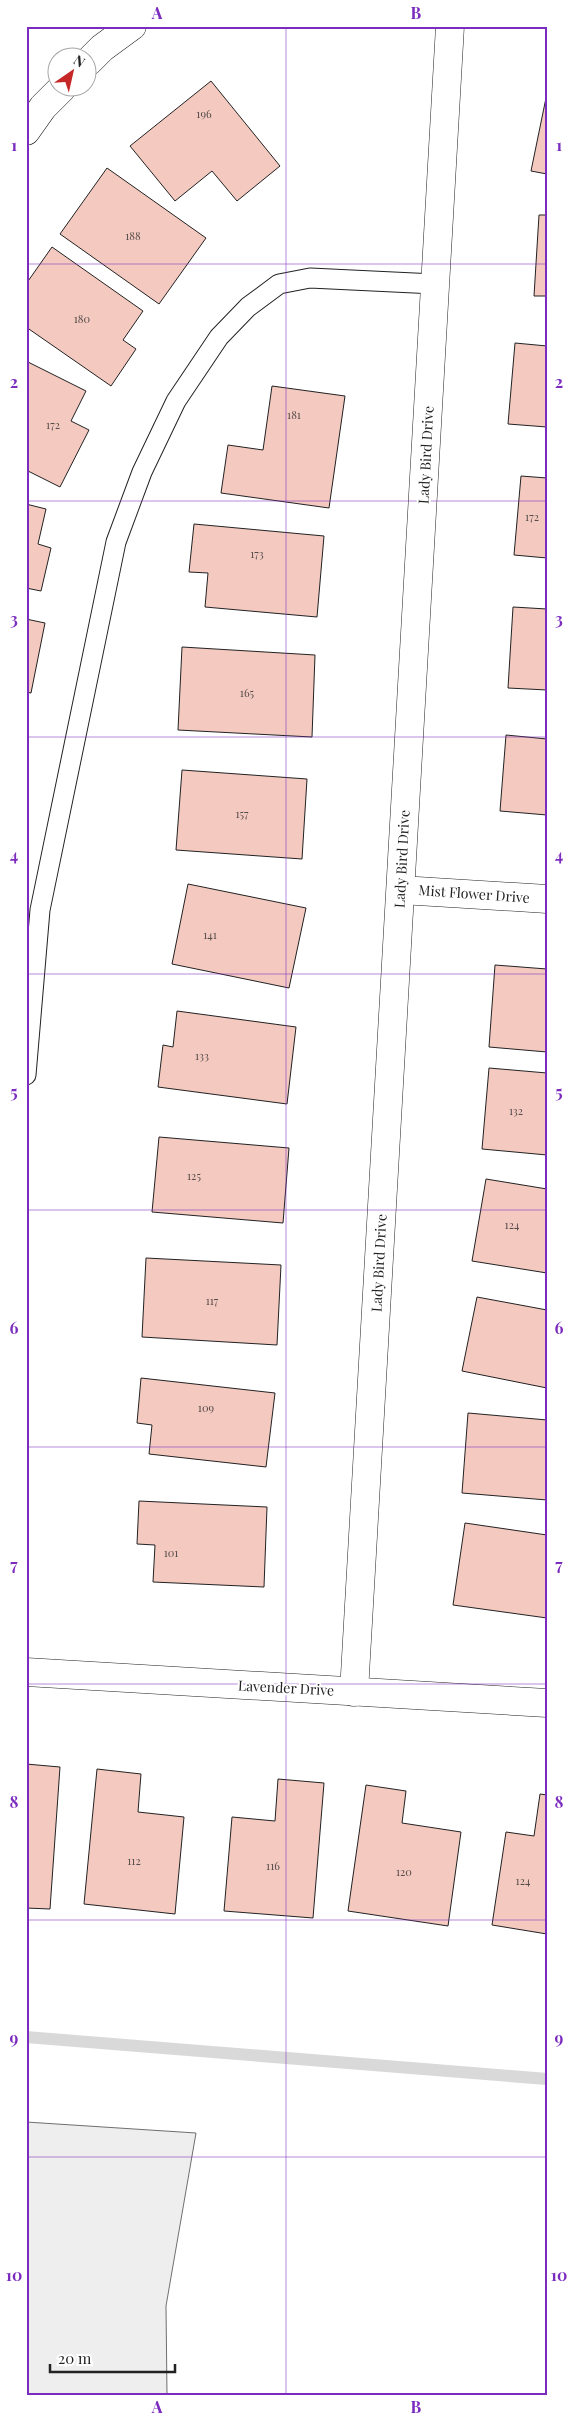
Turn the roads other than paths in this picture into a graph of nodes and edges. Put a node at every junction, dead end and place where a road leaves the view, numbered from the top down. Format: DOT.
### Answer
graph roads {
  1 [pos="132,26"];
  2 [pos="450,26"];
  3 [pos="98,52"];
  4 [pos="51,98"];
  5 [pos="26,131"];
  6 [pos="436,284"];
  7 [pos="400,890"];
  8 [pos="547,899"];
  9 [pos="26,1075"];
  10 [pos="26,1672"];
  11 [pos="354,1692"];
  12 [pos="547,1703"];
  1 -- 3 [label="street"];
  2 -- 6 [label="street, Lady Bird Drive"];
  4 -- 5 [label="street"];
  6 -- 7 [label="street, Lady Bird Drive"];
  6 -- 9 [label="lane"];
  7 -- 8 [label="street, Mist Flower Drive"];
  7 -- 11 [label="street, Lady Bird Drive"];
  10 -- 11 [label="street, Lavender Drive"];
  11 -- 12 [label="street, Lavender Drive"];
}
